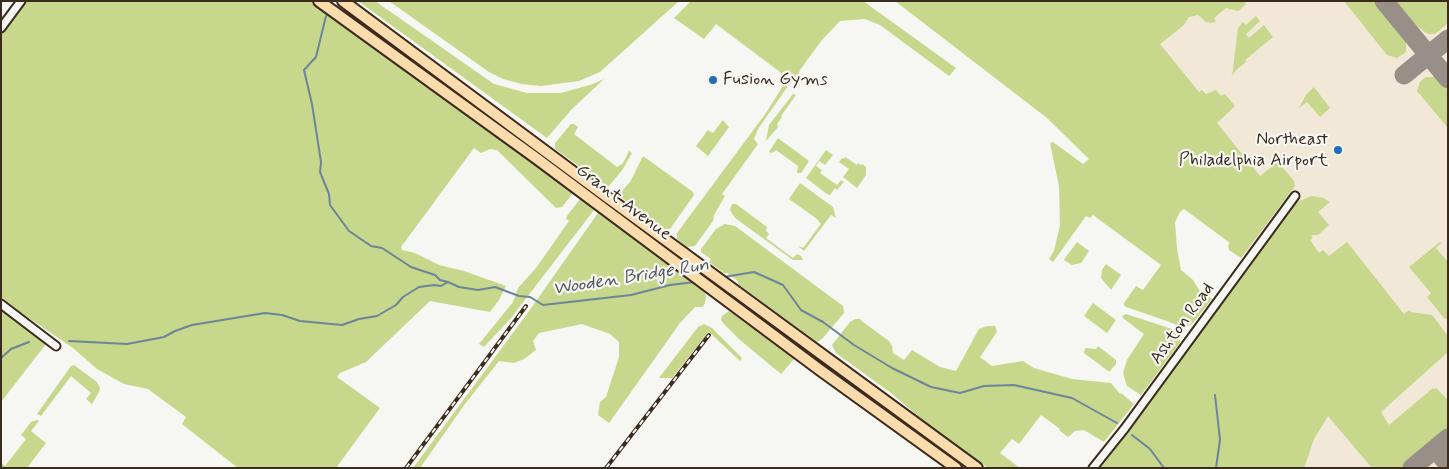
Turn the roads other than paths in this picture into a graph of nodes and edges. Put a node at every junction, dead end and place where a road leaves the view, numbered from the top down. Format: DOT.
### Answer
graph roads {
  1 [pos="22,1"];
  2 [pos="319,1"];
  3 [pos="342,1"];
  4 [pos="1,28"];
  5 [pos="1295,196"];
  6 [pos="615,218"];
  7 [pos="666,240"];
  8 [pos="1,304"];
  9 [pos="56,346"];
  10 [pos="876,394"];
  11 [pos="868,405"];
  12 [pos="956,468"];
  13 [pos="977,468"];
  14 [pos="1093,468"];
  1 -- 4 [label="street"];
  2 -- 6 [label="main road, Grant Avenue"];
  3 -- 7 [label="main road, Grant Avenue"];
  5 -- 14 [label="street, Ashton Road"];
  6 -- 7 [label="main road"];
  6 -- 11 [label="main road, Grant Avenue"];
  7 -- 10 [label="main road, Grant Avenue"];
  8 -- 9 [label="street"];
  10 -- 11 [label="main road"];
  10 -- 13 [label="main road, Grant Avenue"];
  11 -- 12 [label="main road, Grant Avenue"];
}
